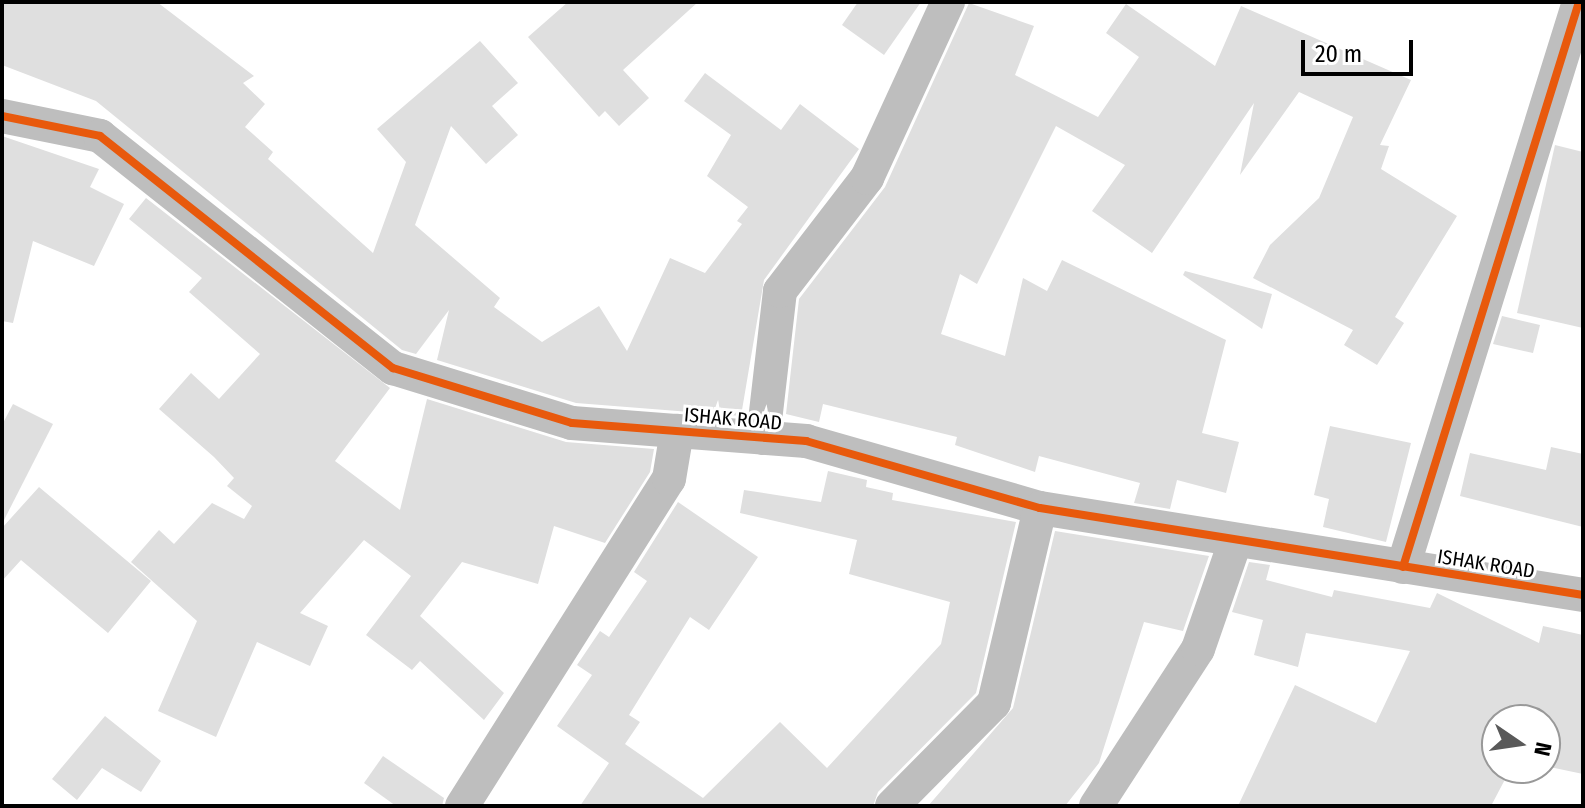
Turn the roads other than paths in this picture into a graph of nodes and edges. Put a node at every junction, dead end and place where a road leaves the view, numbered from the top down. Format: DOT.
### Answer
graph roads {
  1 [pos="948,2"];
  2 [pos="1579,2"];
  3 [pos="2,116"];
  4 [pos="677,431"];
  5 [pos="763,438"];
  6 [pos="1040,508"];
  7 [pos="1235,542"];
  8 [pos="1403,567"];
  9 [pos="1583,595"];
  10 [pos="462,806"];
  11 [pos="892,806"];
  12 [pos="1096,806"];
  1 -- 5 [label="street"];
  2 -- 8 [label="street"];
  3 -- 4 [label="street, ISHAK ROAD"];
  4 -- 5 [label="street, ISHAK ROAD"];
  4 -- 10 [label="street"];
  5 -- 6 [label="street, ISHAK ROAD"];
  6 -- 7 [label="street, ISHAK ROAD"];
  6 -- 11 [label="street"];
  7 -- 8 [label="street, ISHAK ROAD"];
  7 -- 12 [label="street"];
  8 -- 9 [label="street, ISHAK ROAD"];
}
